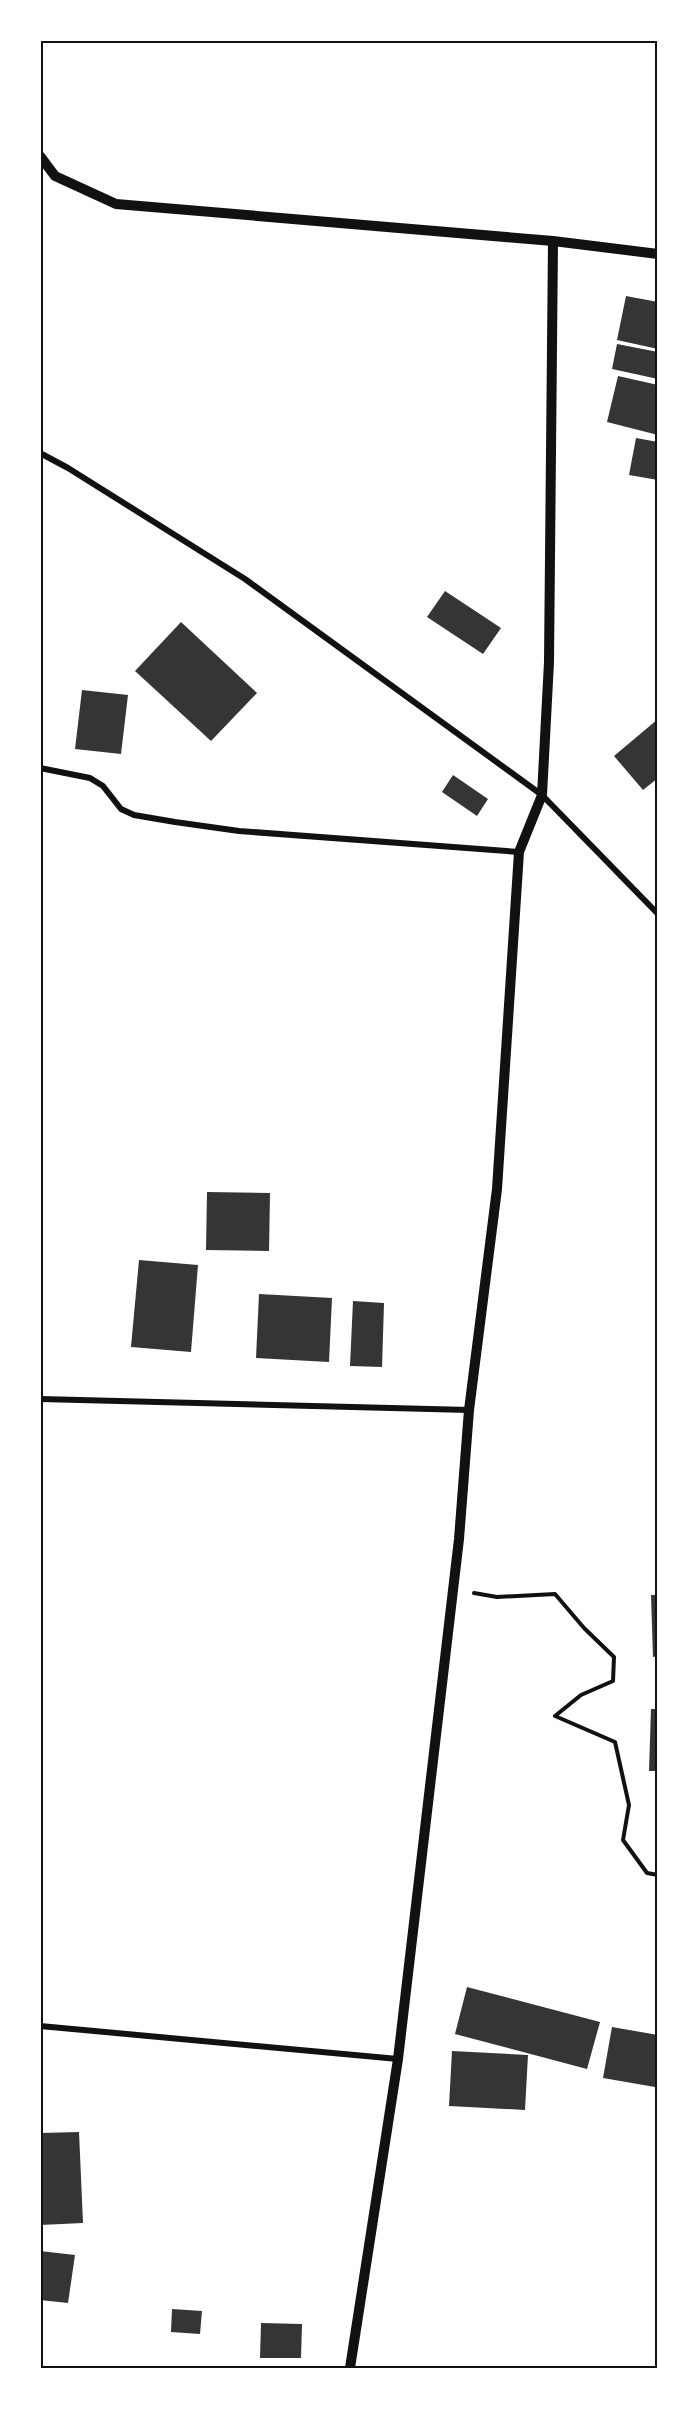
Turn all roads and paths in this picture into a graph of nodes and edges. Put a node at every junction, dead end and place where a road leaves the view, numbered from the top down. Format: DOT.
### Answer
graph roads {
  1 [pos="40,156"];
  2 [pos="554,241"];
  3 [pos="657,254"];
  4 [pos="40,453"];
  5 [pos="40,768"];
  6 [pos="542,795"];
  7 [pos="519,852"];
  8 [pos="657,914"];
  9 [pos="40,1399"];
  10 [pos="469,1410"];
  11 [pos="453,1589"];
  12 [pos="657,1875"];
  13 [pos="40,2026"];
  14 [pos="398,2059"];
  15 [pos="350,2368"];
  1 -- 2 [label="street"];
  2 -- 3 [label="street"];
  2 -- 6 [label="street"];
  4 -- 6 [label="street"];
  5 -- 7 [label="street"];
  6 -- 7 [label="street"];
  6 -- 8 [label="street"];
  7 -- 10 [label="street"];
  9 -- 10 [label="street"];
  10 -- 11 [label="street"];
  11 -- 12 [label="path"];
  11 -- 14 [label="street"];
  13 -- 14 [label="street"];
  14 -- 15 [label="street"];
}
